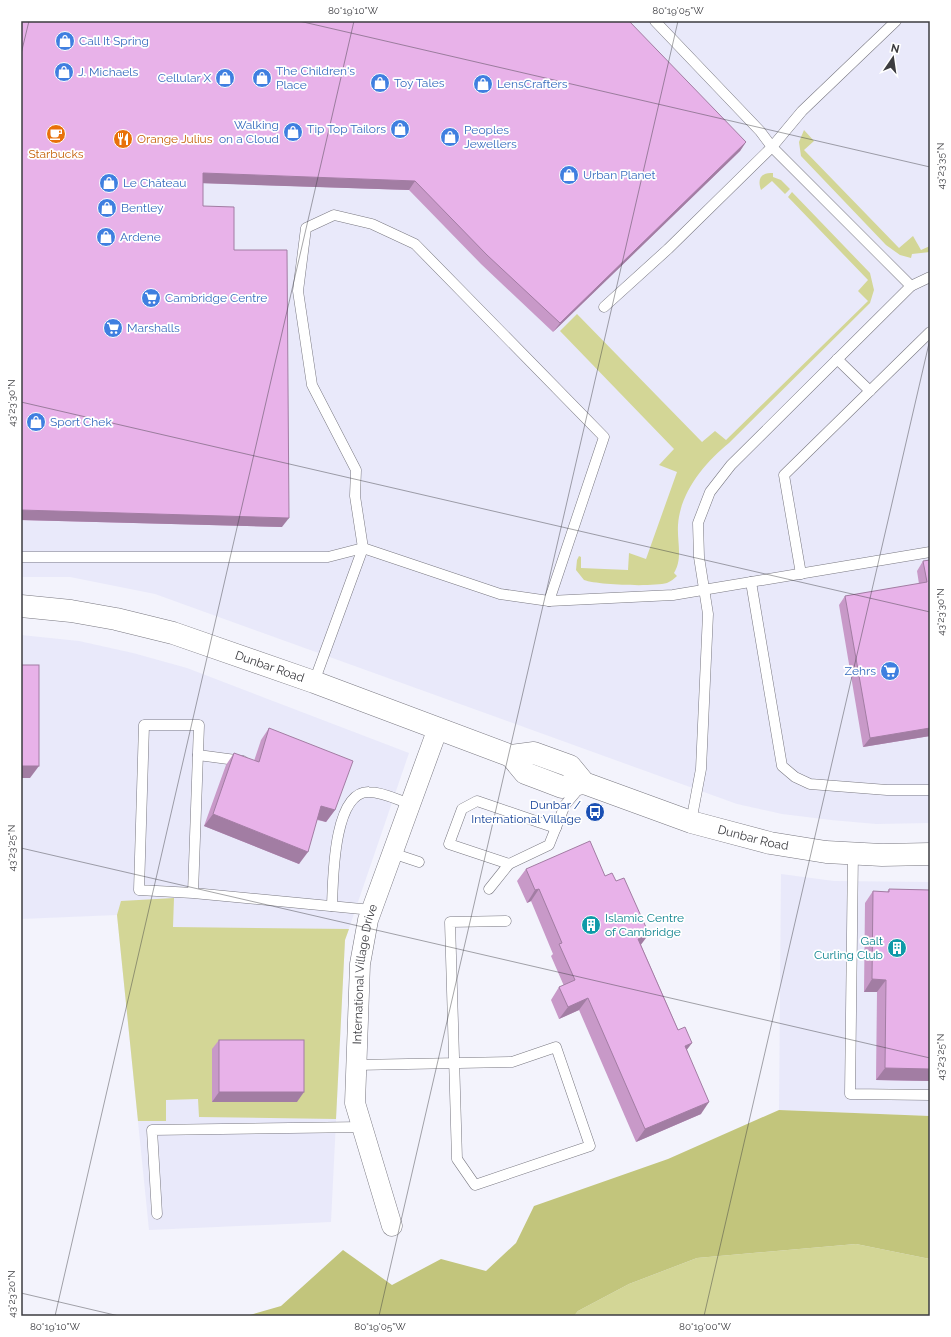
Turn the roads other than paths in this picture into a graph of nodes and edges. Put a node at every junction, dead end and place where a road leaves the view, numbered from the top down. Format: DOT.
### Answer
graph roads {
  1 [pos="655,21"];
  2 [pos="896,21"];
  3 [pos="772,147"];
  4 [pos="930,277"];
  5 [pos="911,286"];
  6 [pos="604,307"];
  7 [pos="930,332"];
  8 [pos="838,359"];
  9 [pos="870,391"];
  10 [pos="362,548"];
  11 [pos="930,552"];
  12 [pos="21,557"];
  13 [pos="801,574"];
  14 [pos="751,582"];
  15 [pos="704,590"];
  16 [pos="549,601"];
  17 [pos="21,606"];
  18 [pos="314,682"];
  19 [pos="438,728"];
  20 [pos="198,755"];
  21 [pos="245,761"];
  22 [pos="584,783"];
  23 [pos="930,790"];
  24 [pos="410,804"];
  25 [pos="691,822"];
  26 [pos="556,828"];
  27 [pos="392,853"];
  28 [pos="853,853"];
  29 [pos="930,854"];
  30 [pos="420,862"];
  31 [pos="509,864"];
  32 [pos="489,889"];
  33 [pos="193,893"];
  34 [pos="332,906"];
  35 [pos="372,910"];
  36 [pos="506,921"];
  37 [pos="454,1063"];
  38 [pos="356,1065"];
  39 [pos="930,1095"];
  40 [pos="362,1127"];
  41 [pos="157,1214"];
  42 [pos="392,1226"];
  1 -- 3 [label="lane"];
  2 -- 3 [label="lane"];
  3 -- 5 [label="lane"];
  3 -- 6 [label="lane"];
  4 -- 5 [label="lane"];
  5 -- 8 [label="lane"];
  7 -- 9 [label="lane"];
  8 -- 9 [label="lane"];
  8 -- 15 [label="lane"];
  9 -- 13 [label="lane"];
  10 -- 12 [label="lane"];
  10 -- 16 [label="lane"];
  10 -- 16 [label="lane"];
  10 -- 18 [label="lane"];
  11 -- 13 [label="lane"];
  13 -- 14 [label="lane"];
  14 -- 15 [label="lane"];
  14 -- 23 [label="lane"];
  15 -- 16 [label="lane"];
  15 -- 25 [label="lane"];
  17 -- 18 [label="street, Dunbar Road"];
  18 -- 19 [label="street, Dunbar Road"];
  19 -- 22 [label="street, Dunbar Road"];
  19 -- 24 [label="street, International Village Drive"];
  20 -- 21 [label="lane"];
  20 -- 33 [label="lane"];
  20 -- 33 [label="lane"];
  22 -- 25 [label="street, Dunbar Road"];
  22 -- 26 [label="lane"];
  24 -- 27 [label="street, International Village Drive"];
  24 -- 34 [label="lane"];
  25 -- 28 [label="street, Dunbar Road"];
  26 -- 31 [label="lane"];
  26 -- 31 [label="lane"];
  27 -- 30 [label="lane"];
  27 -- 35 [label="street, International Village Drive"];
  28 -- 29 [label="street, Dunbar Road"];
  28 -- 39 [label="lane"];
  31 -- 32 [label="lane"];
  33 -- 34 [label="lane"];
  34 -- 35 [label="lane"];
  35 -- 38 [label="street, International Village Drive"];
  36 -- 37 [label="lane"];
  37 -- 37 [label="lane"];
  37 -- 38 [label="lane"];
  38 -- 40 [label="street, International Village Drive"];
  40 -- 41 [label="lane"];
  40 -- 42 [label="street, International Village Drive"];
}
